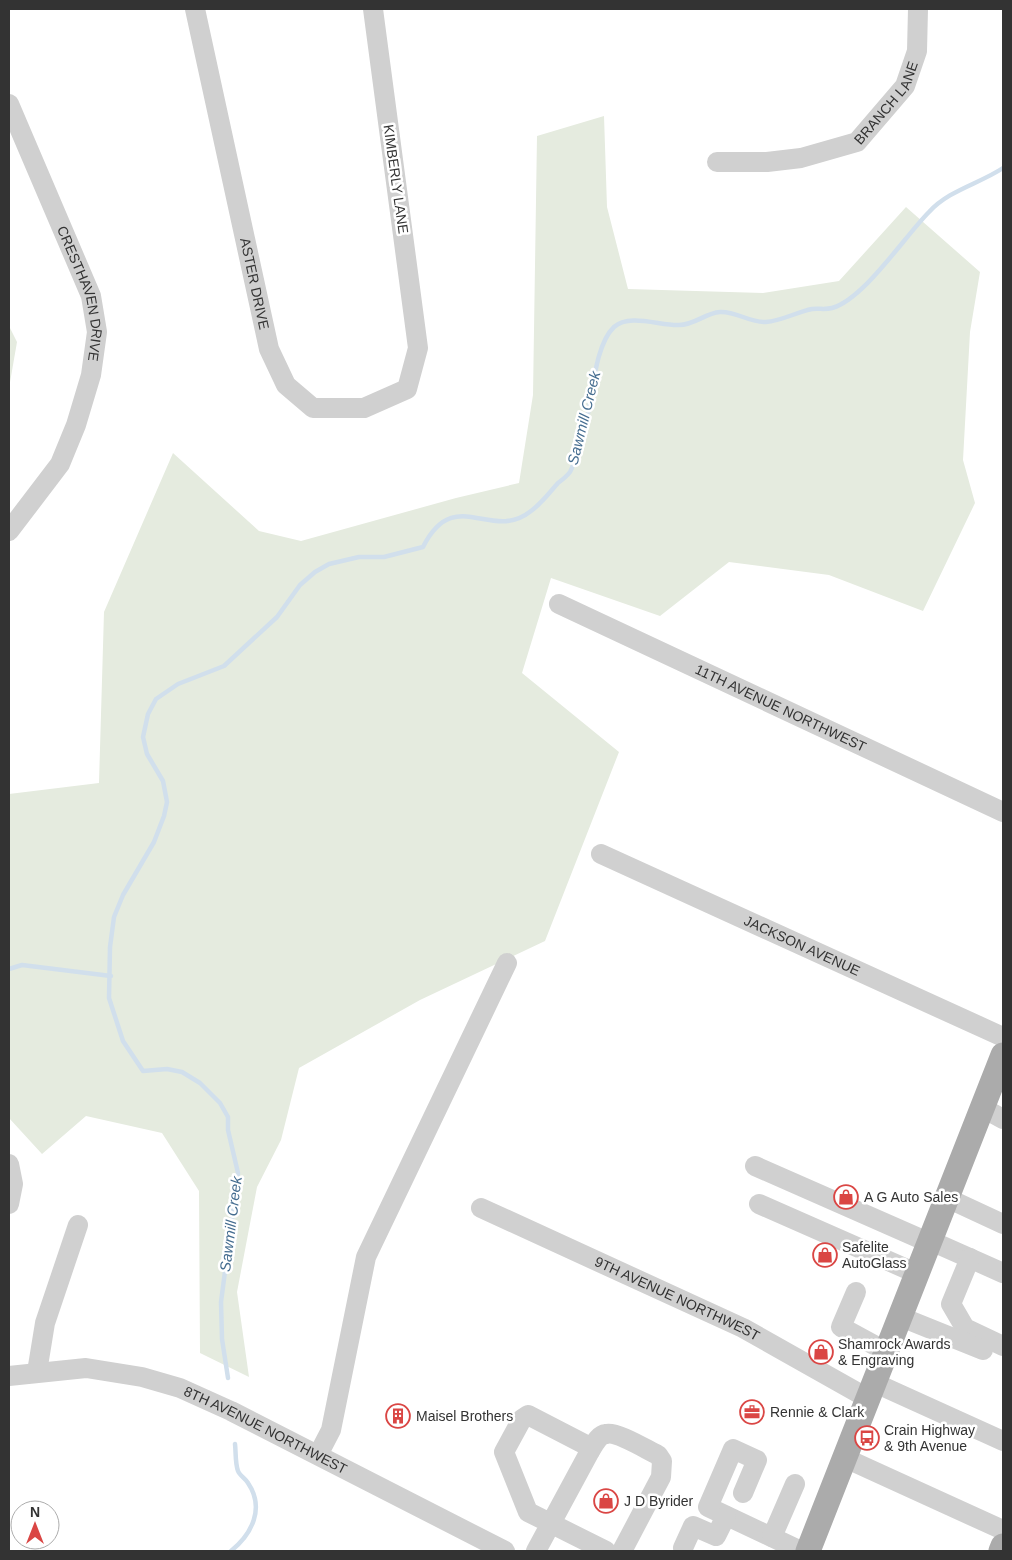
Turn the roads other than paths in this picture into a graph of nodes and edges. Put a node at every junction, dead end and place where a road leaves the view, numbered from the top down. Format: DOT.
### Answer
graph roads {
  1 [pos="195,9"];
  2 [pos="373,9"];
  3 [pos="918,9"];
  4 [pos="9,104"];
  5 [pos="717,162"];
  6 [pos="418,348"];
  7 [pos="9,531"];
  8 [pos="559,604"];
  9 [pos="1003,812"];
  10 [pos="601,854"];
  11 [pos="507,963"];
  12 [pos="1003,1037"];
  13 [pos="1003,1056"];
  14 [pos="993,1114"];
  15 [pos="9,1164"];
  16 [pos="755,1166"];
  17 [pos="947,1198"];
  18 [pos="9,1204"];
  19 [pos="759,1204"];
  20 [pos="480,1208"];
  21 [pos="1003,1224"];
  22 [pos="78,1225"];
  23 [pos="930,1242"];
  24 [pos="970,1258"];
  25 [pos="1003,1273"];
  26 [pos="918,1274"];
  27 [pos="856,1292"];
  28 [pos="901,1316"];
  29 [pos="1003,1346"];
  30 [pos="888,1352"];
  31 [pos="1003,1359"];
  32 [pos="37,1372"];
  33 [pos="9,1376"];
  34 [pos="872,1391"];
  35 [pos="1003,1441"];
  36 [pos="590,1451"];
  37 [pos="318,1455"];
  38 [pos="846,1458"];
  39 [pos="795,1484"];
  40 [pos="742,1493"];
  41 [pos="726,1516"];
  42 [pos="550,1525"];
  43 [pos="1003,1530"];
  44 [pos="772,1537"];
  45 [pos="1003,1546"];
  46 [pos="683,1548"];
  47 [pos="505,1551"];
  48 [pos="536,1551"];
  49 [pos="617,1551"];
  50 [pos="801,1551"];
  51 [pos="808,1551"];
  52 [pos="1001,1551"];
  1 -- 6 [label="street, ASTER DRIVE"];
  2 -- 6 [label="street, KIMBERLY LANE"];
  3 -- 5 [label="street, BRANCH LANE"];
  4 -- 7 [label="street, CRESTHAVEN DRIVE"];
  8 -- 9 [label="street, 11TH AVENUE NORTHWEST"];
  10 -- 12 [label="street, JACKSON AVENUE"];
  11 -- 37 [label="street"];
  13 -- 14 [label="main road"];
  14 -- 17 [label="main road"];
  15 -- 18 [label="street"];
  16 -- 23 [label="street"];
  17 -- 21 [label="street"];
  17 -- 23 [label="main road"];
  19 -- 26 [label="street"];
  20 -- 34 [label="street, 9TH AVENUE NORTHWEST"];
  22 -- 32 [label="street"];
  23 -- 24 [label="street"];
  23 -- 26 [label="main road"];
  24 -- 25 [label="street"];
  24 -- 29 [label="street"];
  26 -- 28 [label="main road"];
  27 -- 30 [label="street"];
  28 -- 30 [label="main road"];
  28 -- 31 [label="street"];
  30 -- 34 [label="main road"];
  32 -- 33 [label="street, 8TH AVENUE NORTHWEST"];
  32 -- 37 [label="street, 8TH AVENUE NORTHWEST"];
  34 -- 35 [label="street, 9TH AVENUE NORTHWEST"];
  34 -- 38 [label="main road"];
  36 -- 42 [label="street"];
  36 -- 42 [label="street"];
  36 -- 49 [label="street"];
  37 -- 47 [label="street, 8TH AVENUE NORTHWEST"];
  38 -- 43 [label="street"];
  38 -- 51 [label="main road"];
  39 -- 44 [label="street"];
  40 -- 41 [label="street"];
  41 -- 44 [label="street"];
  41 -- 46 [label="street"];
  42 -- 48 [label="street"];
  42 -- 49 [label="street"];
  44 -- 50 [label="street"];
  45 -- 52 [label="main road"];
}
